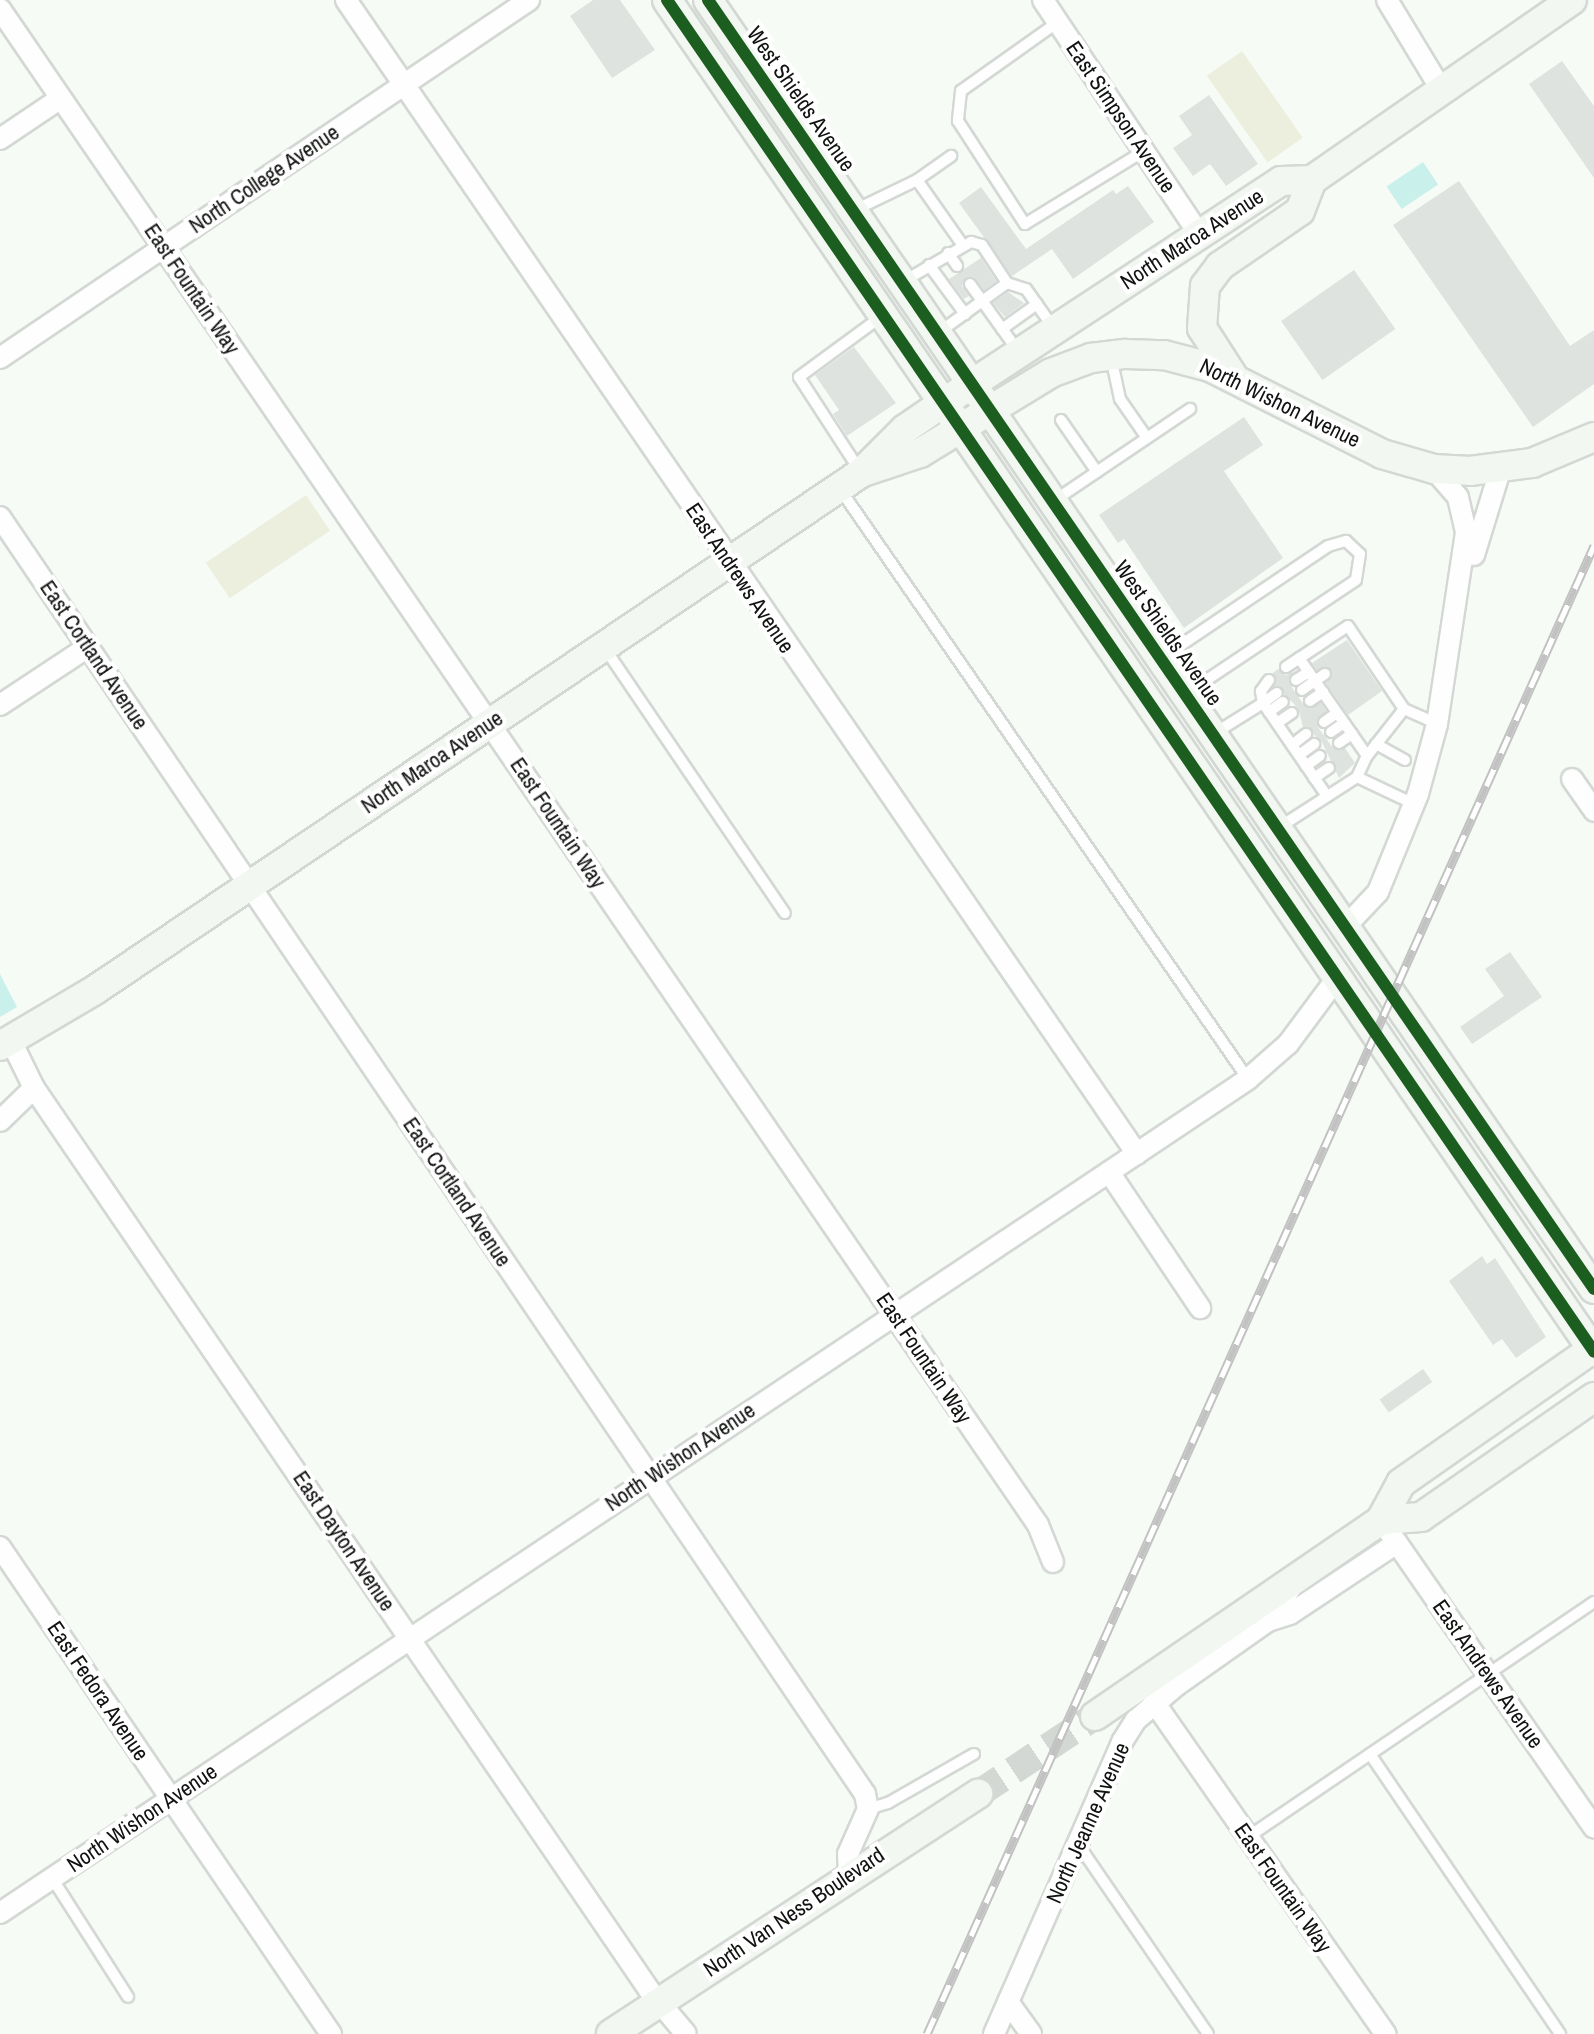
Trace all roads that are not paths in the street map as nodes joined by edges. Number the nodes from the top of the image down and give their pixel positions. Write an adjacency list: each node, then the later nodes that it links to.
1 (346, 0): 10 (street, East Andrews Avenue)
2 (529, 0): 10 (street, North College Avenue)
3 (667, 0): 31 (main road)
4 (708, 0): 18 (main road, West Shields Avenue)
5 (1043, 0): 9 (street, East Simpson Avenue)
6 (1387, 0): 11 (street)
7 (1572, 0): 11 (main road, North Maroa Avenue)
8 (0, 9): 12 (street, East Fountain Way)
9 (1058, 22): 14 (street, East Simpson Avenue); 14 (lane)
10 (404, 84): 21 (street, North College Avenue); 53 (street, East Andrews Avenue)
11 (1441, 89): 17 (main road, North Maroa Avenue)
12 (61, 98): 13 (street); 21 (street, East Fountain Way)
13 (0, 139)
14 (1144, 151): 19 (street, East Simpson Avenue)
15 (951, 156): 16 (lane)
16 (917, 180): 18 (lane); 20 (lane)
17 (1312, 180): 19 (main road, North Maroa Avenue); 38 (main road)
18 (854, 211): 25 (main road, West Shields Avenue)
19 (1199, 234): 33 (main road, North Maroa Avenue)
20 (962, 244): 22 (lane); 26 (lane)
21 (164, 247): 37 (street, North College Avenue); 73 (street, East Fountain Way)
22 (948, 253): 23 (lane); 24 (lane)
23 (929, 265): 25 (lane); 30 (lane)
24 (957, 266)
25 (903, 282): 34 (main road, West Shields Avenue)
26 (1007, 283): 28 (lane); 29 (lane)
27 (970, 284): 28 (lane)
28 (982, 301): 30 (lane); 32 (lane)
29 (1037, 304): 32 (lane); 33 (lane)
30 (965, 314): 34 (lane)
31 (883, 315): 40 (main road); 50 (lane)
32 (1002, 329): 35 (lane)
33 (1055, 329): 35 (main road, North Maroa Avenue)
34 (938, 333): 39 (main road, West Shields Avenue)
35 (1019, 352): 39 (main road, North Maroa Avenue)
36 (1110, 355): 38 (main road, North Wishon Avenue); 42 (main road, North Wishon Avenue); 46 (lane)
37 (0, 358)
38 (1233, 376): 48 (main road, North Wishon Avenue)
39 (972, 383): 40 (main road, North Maroa Avenue); 42 (main road, West Shields Avenue)
40 (943, 403): 44 (main road); 50 (main road, North Maroa Avenue)
41 (1190, 409): 46 (lane)
42 (991, 410): 44 (main road, North Maroa Avenue); 51 (main road, West Shields Avenue)
43 (1061, 420): 49 (lane)
44 (960, 429): 50 (main road, North Maroa Avenue); 102 (main road)
45 (1594, 437): 47 (main road, North Wishon Avenue)
46 (1147, 438): 49 (lane)
47 (1501, 467): 48 (main road, North Wishon Avenue); 54 (street)
48 (1434, 469): 54 (street)
49 (1097, 472): 51 (lane)
50 (850, 480): 53 (main road, North Maroa Avenue); 104 (lane)
51 (1054, 501): 57 (main road, West Shields Avenue)
52 (0, 517): 56 (street, East Cortland Avenue)
53 (729, 561): 55 (main road, North Maroa Avenue); 107 (street, East Andrews Avenue)
54 (1463, 580): 76 (street)
55 (603, 646): 73 (main road, North Maroa Avenue); 100 (lane)
56 (88, 647): 68 (street); 99 (street, East Cortland Avenue)
57 (1162, 658): 64 (main road, West Shields Avenue); 64 (lane)
58 (1299, 658): 59 (lane); 60 (lane); 70 (lane)
59 (1286, 667)
60 (1316, 676): 62 (lane); 63 (lane)
61 (1269, 680): 69 (lane)
62 (1299, 685)
63 (1323, 692): 66 (lane); 67 (lane)
64 (1186, 694): 78 (main road, West Shields Avenue)
65 (1280, 698): 69 (lane)
66 (1310, 701)
67 (1336, 704): 72 (lane); 75 (lane)
68 (0, 705)
69 (1266, 707): 74 (lane); 78 (lane)
70 (1404, 709): 76 (lane); 83 (lane)
71 (1292, 713): 74 (lane)
72 (1324, 722)
73 (489, 723): 99 (main road, North Maroa Avenue); 111 (street, East Fountain Way)
74 (1277, 723): 85 (lane)
75 (1344, 723): 77 (lane); 80 (lane)
76 (1437, 724): 96 (street)
77 (1331, 732)
78 (1213, 734): 98 (main road, West Shields Avenue)
79 (1306, 734): 85 (lane)
80 (1352, 734): 81 (lane); 84 (lane)
81 (1339, 743)
82 (1314, 744): 85 (lane)
83 (1376, 744): 88 (lane); 89 (lane)
84 (1360, 746): 86 (lane); 88 (lane)
85 (1295, 750): 90 (lane)
86 (1348, 754)
87 (1320, 756): 90 (lane)
88 (1367, 756): 92 (lane)
89 (1405, 760)
90 (1306, 766): 93 (lane)
91 (1329, 768): 93 (lane)
92 (1357, 777): 95 (lane); 96 (lane)
93 (1314, 778): 95 (lane)
94 (1572, 779): 97 (street)
95 (1327, 796): 98 (lane)
96 (1414, 804): 101 (street)
97 (1594, 811)
98 (1278, 828): 101 (main road, West Shields Avenue)
99 (250, 885): 103 (main road, North Maroa Avenue); 114 (street, East Cortland Avenue)
100 (785, 913)
101 (1346, 926): 109 (main road, West Shields Avenue)
102 (1337, 978): 104 (street, North Wishon Avenue); 112 (main road)
103 (5, 1043): 105 (street, East Dayton Avenue)
104 (1248, 1079): 107 (street, North Wishon Avenue)
105 (34, 1088): 106 (street); 121 (street, East Dayton Avenue)
106 (0, 1121)
107 (1137, 1154): 108 (street, North Wishon Avenue)
108 (1109, 1172): 110 (street); 111 (street, North Wishon Avenue)
109 (1594, 1289)
110 (1200, 1308)
111 (894, 1314): 114 (street, North Wishon Avenue); 117 (street, East Fountain Way)
112 (1593, 1350): 115 (main road)
113 (1594, 1397): 115 (main road)
114 (651, 1477): 121 (street, North Wishon Avenue); 129 (street, East Cortland Avenue)
115 (1389, 1532): 118 (main road); 120 (street, North Jeanne Avenue); 122 (street, East Andrews Avenue)
116 (0, 1547): 128 (street, East Fedora Avenue)
117 (1053, 1562)
118 (1300, 1576): 120 (street, North Jeanne Avenue); 124 (main road)
119 (1594, 1602): 122 (lane)
120 (1268, 1621): 123 (street, North Jeanne Avenue)
121 (411, 1639): 128 (street, North Wishon Avenue); 137 (street, East Dayton Avenue)
122 (1488, 1675): 126 (lane); 130 (street, East Andrews Avenue)
123 (1154, 1702): 131 (street, East Fountain Way); 132 (street, North Jeanne Avenue)
124 (1095, 1716)
125 (974, 1754): 129 (lane)
126 (1370, 1754): 131 (lane); 146 (lane)
127 (978, 1794): 133 (main road, North Van Ness Boulevard)
128 (171, 1798): 134 (street, North Wishon Avenue); 139 (street, East Fedora Avenue)
129 (868, 1809): 133 (street)
130 (1594, 1828)
131 (1248, 1837): 145 (street, East Fountain Way)
132 (1078, 1844): 138 (street, North Jeanne Avenue); 144 (lane)
133 (849, 1875): 137 (main road, North Van Ness Boulevard)
134 (52, 1878): 135 (street, North Wishon Avenue); 136 (lane)
135 (0, 1913)
136 (128, 1997)
137 (661, 2001): 140 (main road, North Van Ness Boulevard); 141 (street, East Dayton Avenue)
138 (1008, 2002): 142 (street, North Jeanne Avenue); 143 (street)
139 (331, 2034)
140 (611, 2034)
141 (686, 2034)
142 (994, 2034)
143 (1031, 2034)
144 (1208, 2034)
145 (1386, 2034)
146 (1560, 2034)

